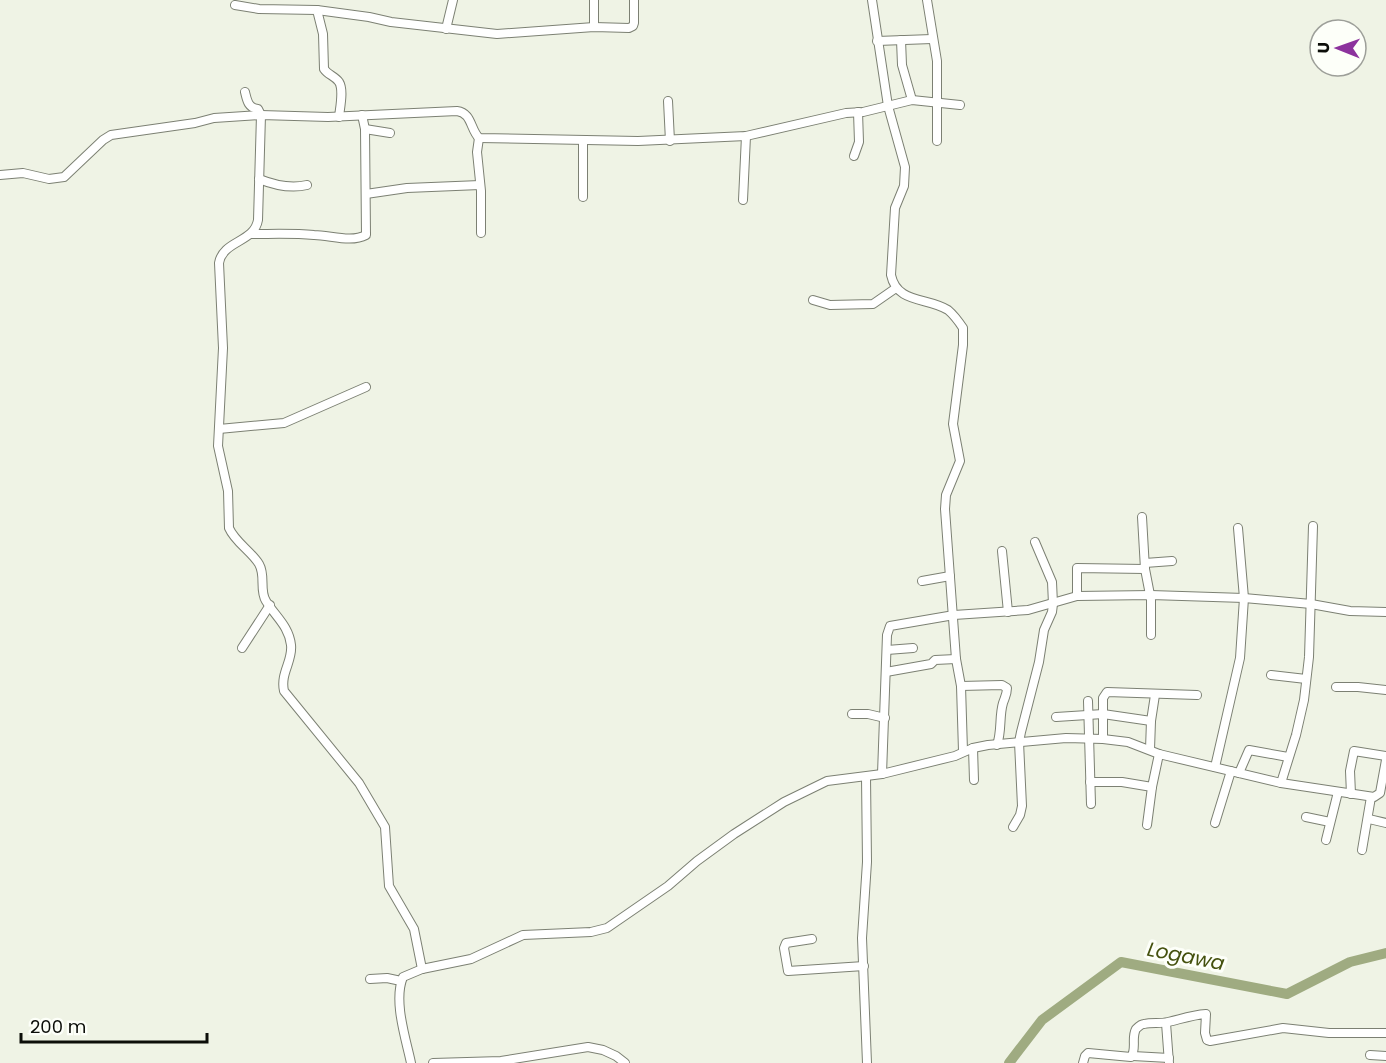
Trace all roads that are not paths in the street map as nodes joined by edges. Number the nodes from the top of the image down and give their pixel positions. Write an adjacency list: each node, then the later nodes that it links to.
1 (453, 0): 9 (street)
2 (594, 0): 8 (street)
3 (634, 0): 8 (street)
4 (872, 0): 12 (street)
5 (927, 0): 10 (street)
6 (235, 5): 7 (street)
7 (317, 10): 9 (street); 22 (street)
8 (594, 27): 9 (street)
9 (446, 29)
10 (932, 39): 11 (street); 16 (street)
11 (901, 40): 12 (street); 14 (street)
12 (877, 41): 17 (street)
13 (245, 92): 20 (street)
14 (912, 100): 16 (street); 17 (street)
15 (668, 101): 27 (street)
16 (937, 103): 18 (street); 28 (street)
17 (888, 105): 19 (street); 40 (street)
18 (960, 105)
19 (858, 112): 25 (street); 30 (street)
20 (261, 115): 22 (street); 31 (street); 32 (street)
21 (362, 115): 22 (street); 23 (street); 26 (street)
22 (339, 117)
23 (364, 129): 24 (street); 35 (street)
24 (390, 133)
25 (746, 136): 27 (street); 37 (street)
26 (479, 138): 29 (street); 33 (street)
27 (670, 141): 29 (street)
28 (937, 141)
29 (583, 142): 36 (street)
30 (854, 156)
31 (0, 175)
32 (259, 178): 34 (street); 39 (street)
33 (480, 184): 35 (street); 38 (street)
34 (307, 185)
35 (366, 194): 39 (street)
36 (583, 197)
37 (742, 200)
38 (481, 232)
39 (252, 234): 43 (street)
40 (896, 288): 41 (street); 51 (street)
41 (813, 300)
42 (366, 387): 43 (street)
43 (219, 429): 58 (street)
44 (1142, 517): 50 (street)
45 (1313, 526): 57 (street)
46 (1238, 528): 55 (street)
47 (1035, 542): 56 (street)
48 (1002, 551): 59 (street)
49 (1172, 561): 50 (street)
50 (1145, 566): 53 (street); 54 (street)
51 (950, 576): 52 (street); 61 (street)
52 (922, 581)
53 (1151, 595): 54 (street); 55 (street); 62 (street)
54 (1077, 596): 56 (street)
55 (1244, 598): 57 (street); 92 (street)
56 (1053, 604): 59 (street); 84 (street)
57 (1311, 604): 60 (street); 69 (street)
58 (270, 605): 63 (street); 115 (street)
59 (1008, 612): 61 (street)
60 (1386, 612)
61 (954, 615): 65 (street); 66 (street)
62 (1151, 635)
63 (242, 648)
64 (913, 648): 65 (street)
65 (887, 650): 67 (street)
66 (956, 659): 67 (street); 70 (street)
67 (886, 672): 80 (street)
68 (1271, 675): 69 (street)
69 (1306, 679): 90 (street)
70 (961, 686): 85 (street); 88 (street)
71 (1335, 687): 72 (street)
72 (1386, 690)
73 (1155, 695): 74 (street); 77 (street); 81 (street)
74 (1197, 695)
75 (1088, 701): 78 (street)
76 (852, 714): 80 (street)
77 (1103, 714): 78 (street); 81 (street); 83 (street)
78 (1089, 716): 79 (street); 82 (street)
79 (1056, 717)
80 (885, 718): 94 (street)
81 (1151, 721): 87 (street)
82 (1089, 738): 83 (street); 84 (street); 97 (street)
83 (1103, 739): 87 (street)
84 (1019, 742): 85 (street); 110 (street)
85 (997, 744): 86 (street)
86 (973, 748): 88 (street); 96 (street)
87 (1150, 749): 89 (street)
88 (963, 751): 94 (street)
89 (1159, 754): 92 (street); 99 (street)
90 (1288, 757): 93 (street); 98 (street)
91 (1386, 763): 101 (street); 102 (street)
92 (1215, 767): 93 (street)
93 (1235, 772): 98 (street); 107 (street)
94 (882, 774): 95 (street)
95 (866, 777): 114 (street); 115 (street)
96 (974, 780)
97 (1090, 782): 99 (street); 103 (street)
98 (1281, 783): 100 (street)
99 (1152, 787): 109 (street)
100 (1338, 792): 101 (street); 106 (street)
101 (1352, 794): 102 (street)
102 (1371, 797): 105 (street)
103 (1091, 804)
104 (1306, 817): 106 (street)
105 (1368, 819): 108 (street); 112 (street)
106 (1330, 822): 111 (street)
107 (1215, 823)
108 (1386, 823)
109 (1147, 825)
110 (1013, 827)
111 (1326, 840)
112 (1362, 850)
113 (812, 939): 114 (street)
114 (864, 966): 127 (street)
115 (422, 969): 117 (street)
116 (370, 979): 117 (street)
117 (402, 981): 124 (street)
118 (1166, 1023): 119 (street); 121 (street); 123 (street)
119 (1386, 1033)
120 (1370, 1055): 122 (street)
121 (1133, 1056): 123 (street); 128 (street)
122 (1386, 1056)
123 (1169, 1061)
124 (411, 1063)
125 (433, 1063): 126 (street)
126 (625, 1063)
127 (867, 1063)
128 (1083, 1063)

